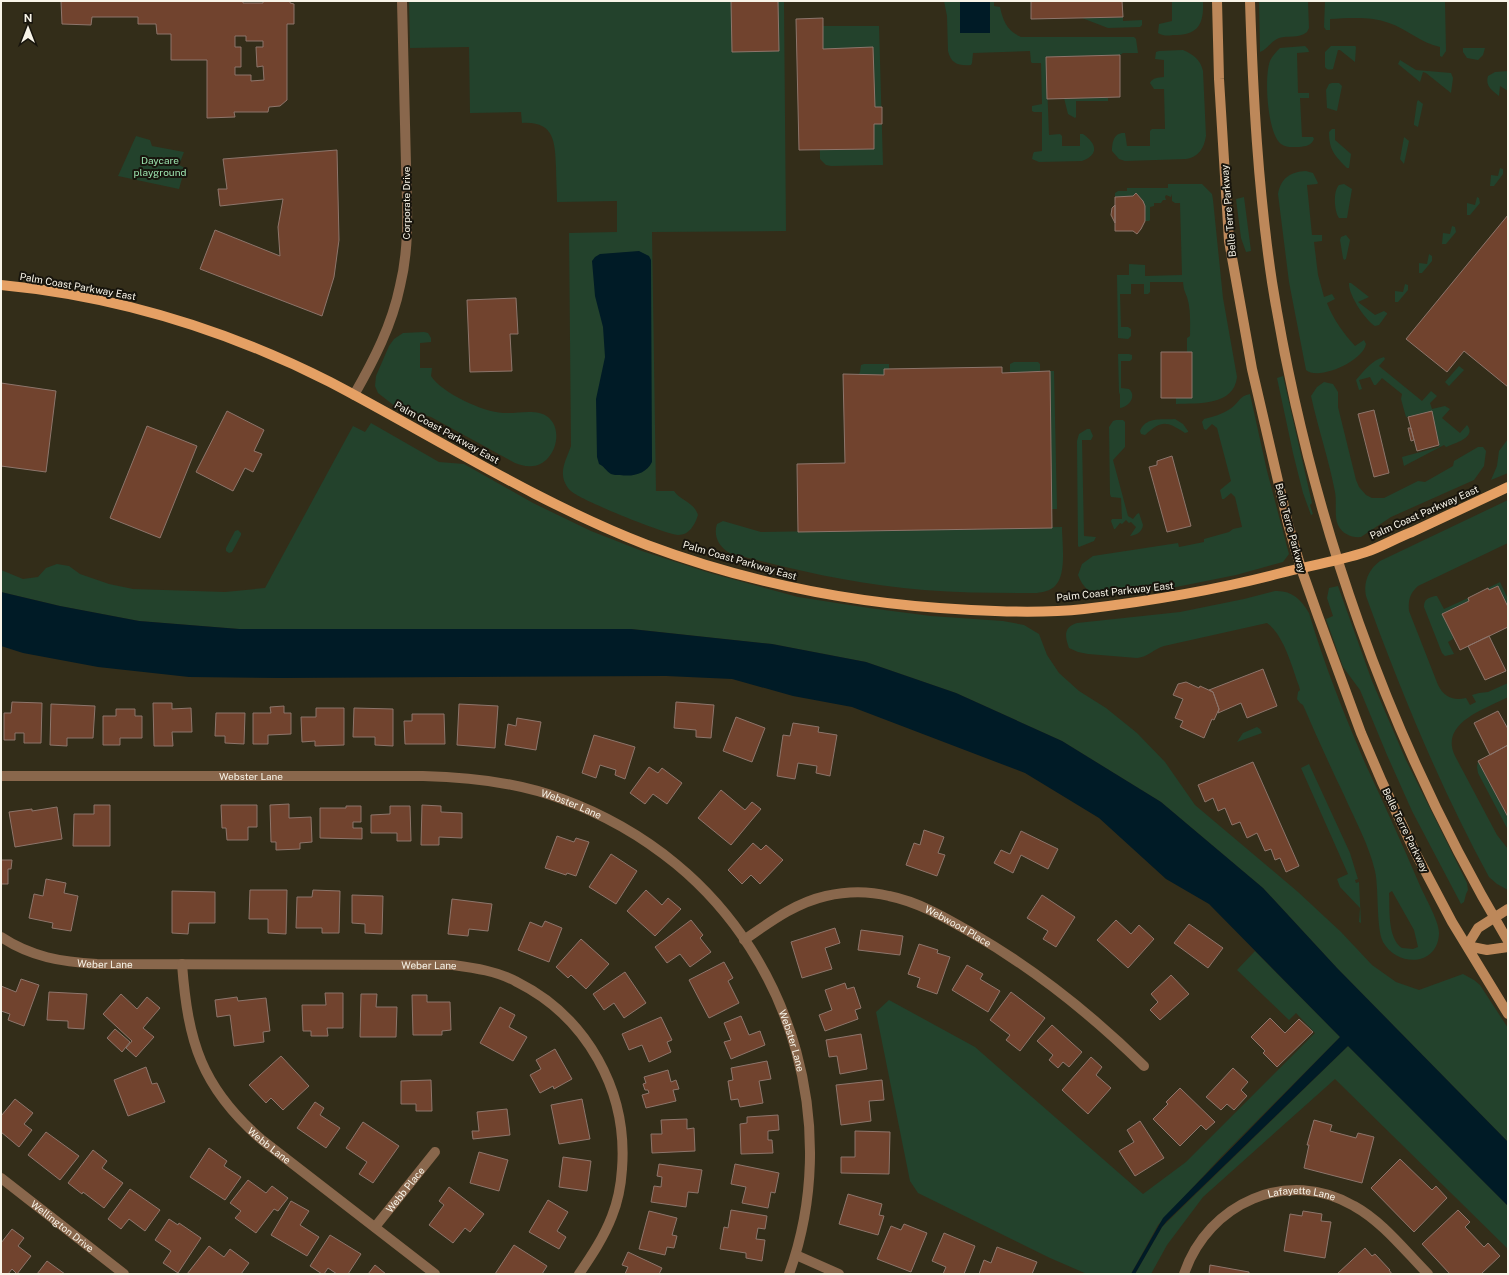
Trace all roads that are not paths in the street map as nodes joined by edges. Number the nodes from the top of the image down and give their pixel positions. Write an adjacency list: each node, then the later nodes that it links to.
1 (402, 1): 5 (street, Corporate Drive)
2 (1217, 1): 8 (main road, Belle Terre Parkway)
3 (1250, 1): 7 (main road)
4 (1, 286): 5 (main road, Palm Coast Parkway East)
5 (354, 395): 8 (main road, Palm Coast Parkway East)
6 (1508, 487): 7 (main road, Palm Coast Parkway East)
7 (1337, 559): 8 (main road, Palm Coast Parkway East); 11 (main road)
8 (1301, 568): 15 (main road, Belle Terre Parkway)
9 (1, 776): 13 (street, Webster Lane)
10 (1508, 909): 11 (main road)
11 (1494, 917): 14 (main road); 15 (main road)
12 (1, 937): 17 (street, Weber Lane)
13 (744, 940): 19 (street, Webwood Place); 23 (street, Webster Lane)
14 (1508, 941)
15 (1467, 946): 16 (main road); 18 (main road, Belle Terre Parkway)
16 (1508, 947)
17 (182, 964): 22 (street, Webb Lane); 26 (street, Weber Lane)
18 (1508, 1014)
19 (1144, 1066)
20 (435, 1152): 22 (street, Webb Place)
21 (1, 1178): 24 (street, Wellington Drive)
22 (375, 1228): 25 (street, Webb Lane)
23 (796, 1254): 27 (street, Webster Lane); 28 (street)
24 (124, 1274)
25 (435, 1274)
26 (579, 1274)
27 (789, 1274)
28 (839, 1274)
29 (1184, 1274): 30 (street, Lafayette Lane)
30 (1428, 1274)

